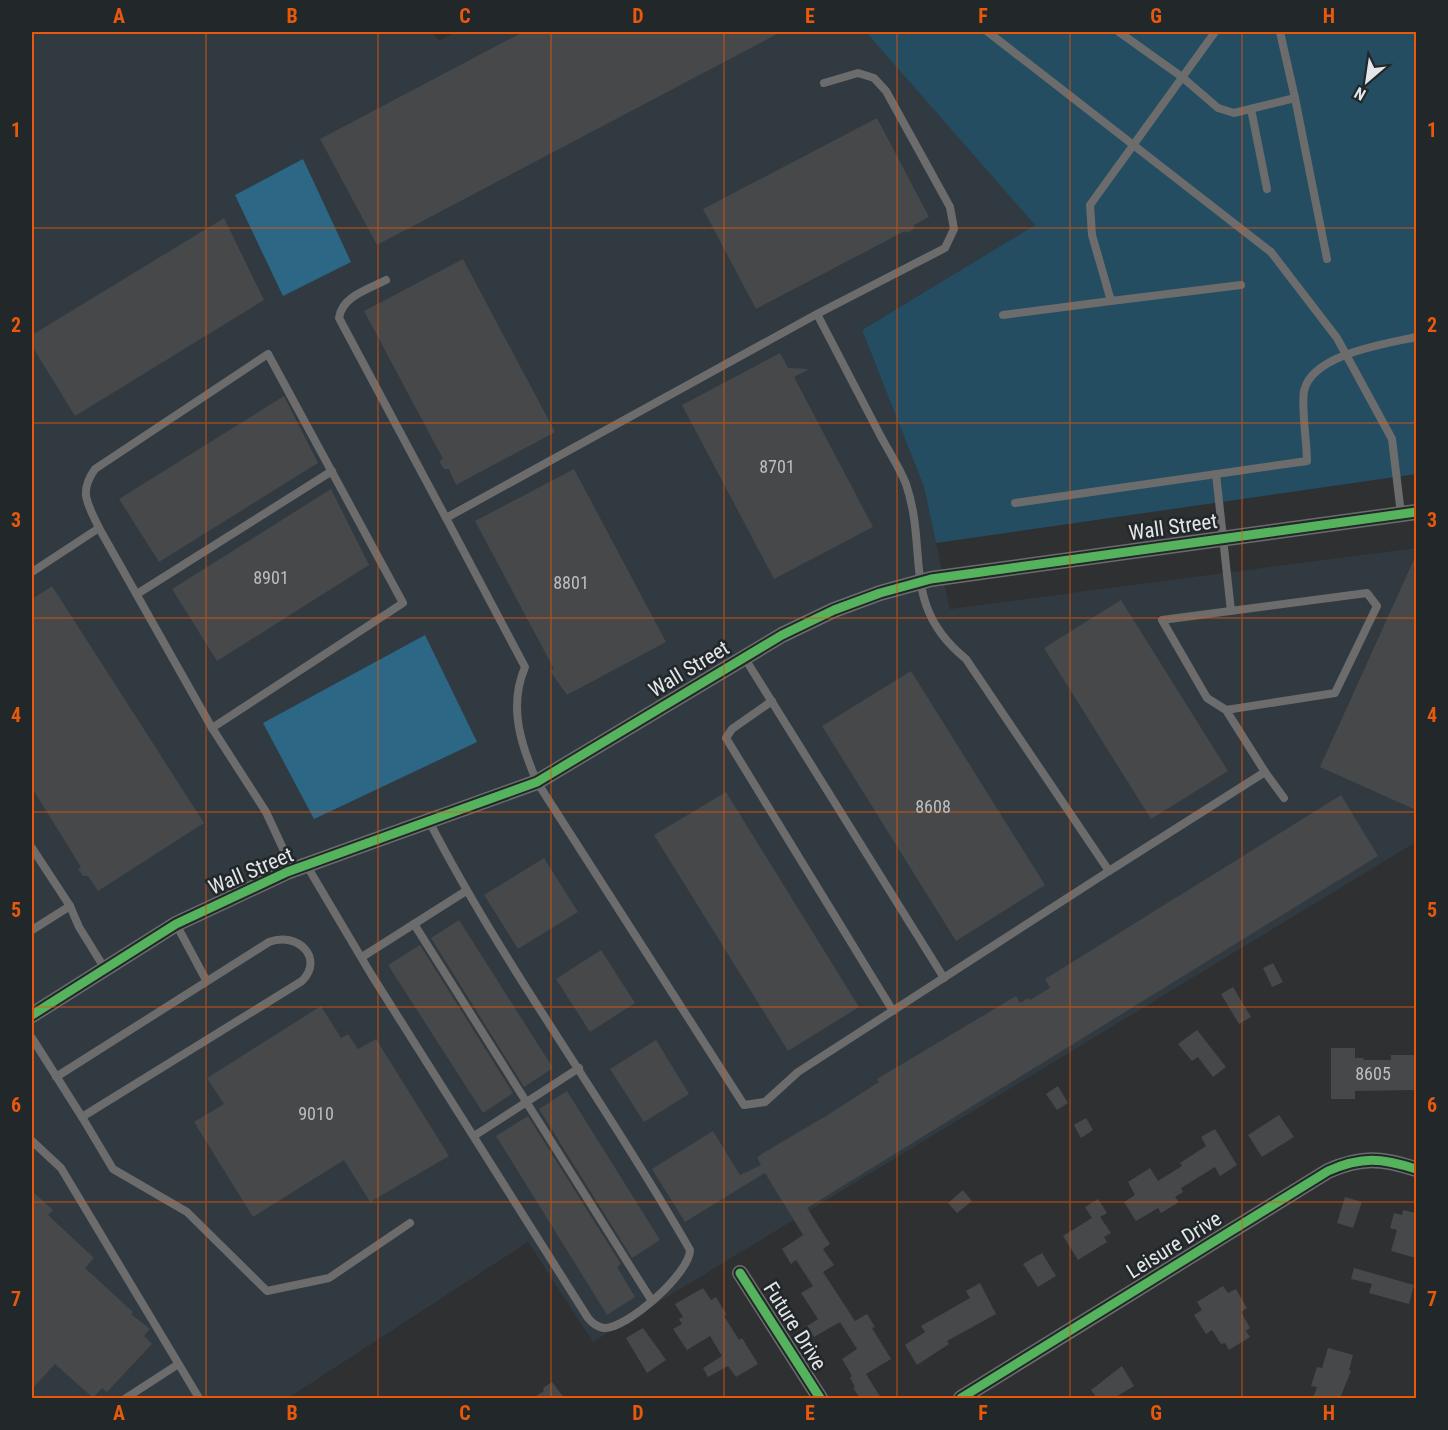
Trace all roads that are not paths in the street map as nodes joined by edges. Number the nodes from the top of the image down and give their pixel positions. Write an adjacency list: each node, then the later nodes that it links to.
1 (988, 32): 9 (lane)
2 (1119, 32): 5 (lane)
3 (1215, 32): 5 (lane)
4 (1280, 32): 7 (lane)
5 (1182, 77): 8 (lane); 9 (lane)
6 (824, 83): 15 (lane)
7 (1295, 98): 8 (lane); 11 (lane)
8 (1251, 109): 10 (lane)
9 (1133, 143): 14 (lane); 18 (lane)
10 (1267, 189)
11 (1327, 258)
12 (386, 280): 23 (lane)
13 (1241, 285): 14 (lane)
14 (1111, 301): 16 (lane)
15 (817, 314): 23 (lane); 27 (lane)
16 (1003, 315)
17 (1416, 338): 18 (lane)
18 (1345, 353): 20 (lane); 22 (lane)
19 (332, 471): 24 (lane); 28 (lane); 33 (lane)
20 (1216, 474): 21 (lane); 25 (lane)
21 (1015, 503)
22 (1409, 513): 25 (street, Wall Street)
23 (446, 518): 35 (lane)
24 (99, 528): 26 (lane); 28 (lane)
25 (1224, 538): 27 (street, Wall Street); 29 (lane)
26 (32, 572)
27 (919, 582): 30 (street, Wall Street); 40 (lane)
28 (136, 594): 33 (lane)
29 (1231, 611): 32 (lane); 32 (lane)
30 (744, 657): 31 (lane); 35 (street, Wall Street)
31 (772, 701): 48 (lane); 50 (lane)
32 (1226, 710): 34 (lane)
33 (212, 728): 39 (lane)
34 (1265, 772): 36 (lane); 40 (lane)
35 (537, 782): 37 (street, Wall Street); 50 (lane)
36 (1284, 798)
37 (429, 821): 39 (street, Wall Street); 41 (lane)
38 (32, 848): 42 (lane)
39 (300, 868): 43 (street, Wall Street); 46 (lane)
40 (1109, 871): 48 (lane)
41 (466, 891): 44 (lane); 53 (lane)
42 (70, 906): 45 (lane); 47 (lane)
43 (176, 924): 47 (street, Wall Street); 49 (lane)
44 (414, 924): 46 (lane); 55 (lane)
45 (32, 930)
46 (362, 957): 57 (lane)
47 (105, 969): 51 (street, Wall Street)
48 (944, 978): 50 (lane)
49 (206, 980): 54 (lane); 56 (lane)
50 (893, 1011)
51 (32, 1015)
52 (32, 1038): 54 (lane)
53 (579, 1068): 55 (lane); 62 (lane)
54 (56, 1077): 56 (lane)
55 (526, 1102): 57 (lane); 62 (lane)
56 (82, 1117): 60 (lane)
57 (474, 1136): 62 (lane)
58 (32, 1141): 63 (lane)
59 (1416, 1169): 67 (street, Leisure Drive)
60 (410, 1223)
61 (740, 1273): 66 (street, Future Drive)
62 (651, 1301)
63 (177, 1365): 64 (lane); 65 (lane)
64 (126, 1398)
65 (199, 1398)
66 (819, 1398)
67 (961, 1398)

